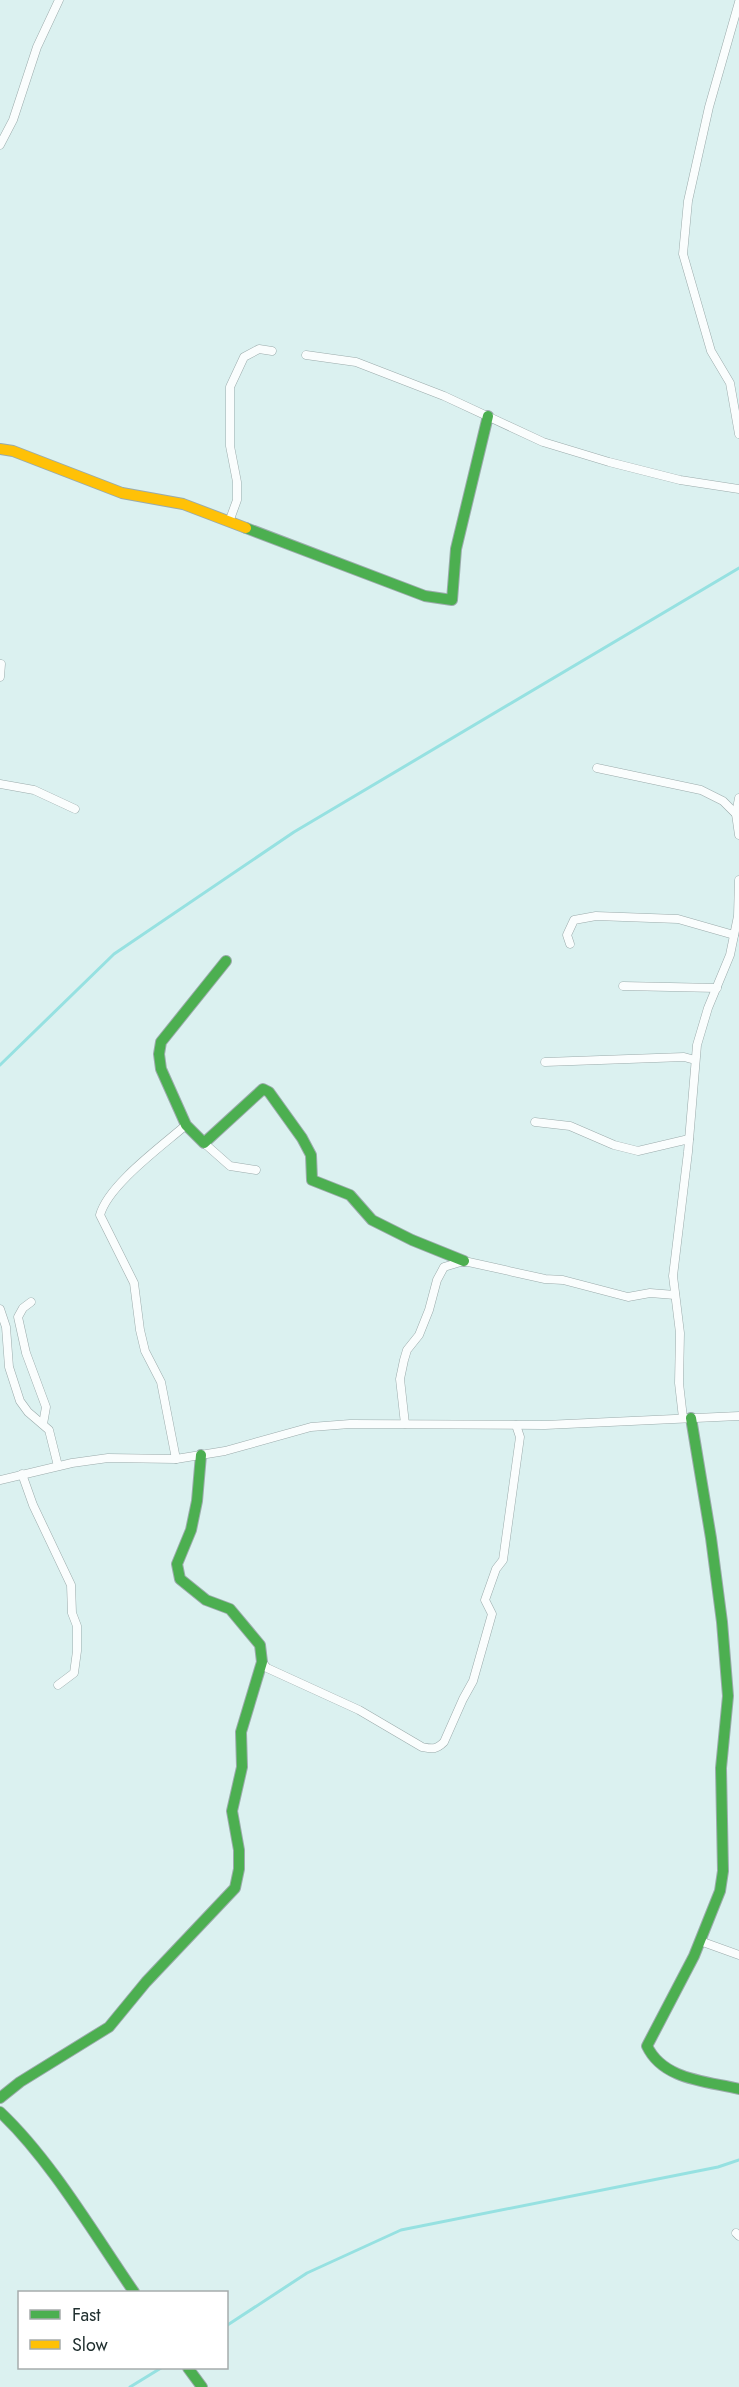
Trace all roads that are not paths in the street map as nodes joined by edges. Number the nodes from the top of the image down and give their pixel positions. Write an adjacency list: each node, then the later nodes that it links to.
1 (59, 0): 3 (street)
2 (738, 8): 7 (street)
3 (0, 145)
4 (272, 351): 10 (street)
5 (306, 356): 6 (street)
6 (488, 416): 9 (street); 10 (street)
7 (739, 434)
8 (0, 448): 10 (street)
9 (739, 489)
10 (229, 522)
11 (1, 664): 12 (street)
12 (0, 677)
13 (597, 768): 17 (street)
14 (0, 784): 16 (street)
15 (739, 798): 17 (street)
16 (75, 809)
17 (736, 814): 18 (street)
18 (739, 835)
19 (739, 880): 20 (street)
20 (738, 895): 21 (street)
21 (734, 935): 22 (street); 25 (street)
22 (570, 944)
23 (226, 961): 29 (street)
24 (623, 986): 25 (street)
25 (717, 988): 26 (street)
26 (695, 1060): 27 (street); 30 (street)
27 (545, 1062)
28 (535, 1122): 30 (street)
29 (186, 1125): 31 (street); 43 (street)
30 (689, 1139): 34 (street)
31 (204, 1143): 32 (street); 33 (street)
32 (256, 1170)
33 (464, 1261): 34 (street); 40 (street)
34 (675, 1295): 38 (street)
35 (31, 1302): 39 (street)
36 (0, 1309): 39 (street)
37 (739, 1416): 38 (street)
38 (687, 1418): 41 (street); 49 (street)
39 (43, 1424): 44 (street)
40 (405, 1424): 41 (street); 42 (street)
41 (516, 1425): 47 (street)
42 (201, 1455): 43 (street); 47 (street)
43 (176, 1459): 44 (street)
44 (58, 1466): 45 (street)
45 (22, 1474): 46 (street); 48 (street)
46 (0, 1480)
47 (262, 1662): 52 (street)
48 (58, 1686)
49 (700, 1941): 50 (street); 51 (street)
50 (739, 1954)
51 (739, 2089)
52 (0, 2098)
53 (0, 2112): 54 (street)
54 (133, 2291)
55 (189, 2369): 56 (street)
56 (202, 2387)

